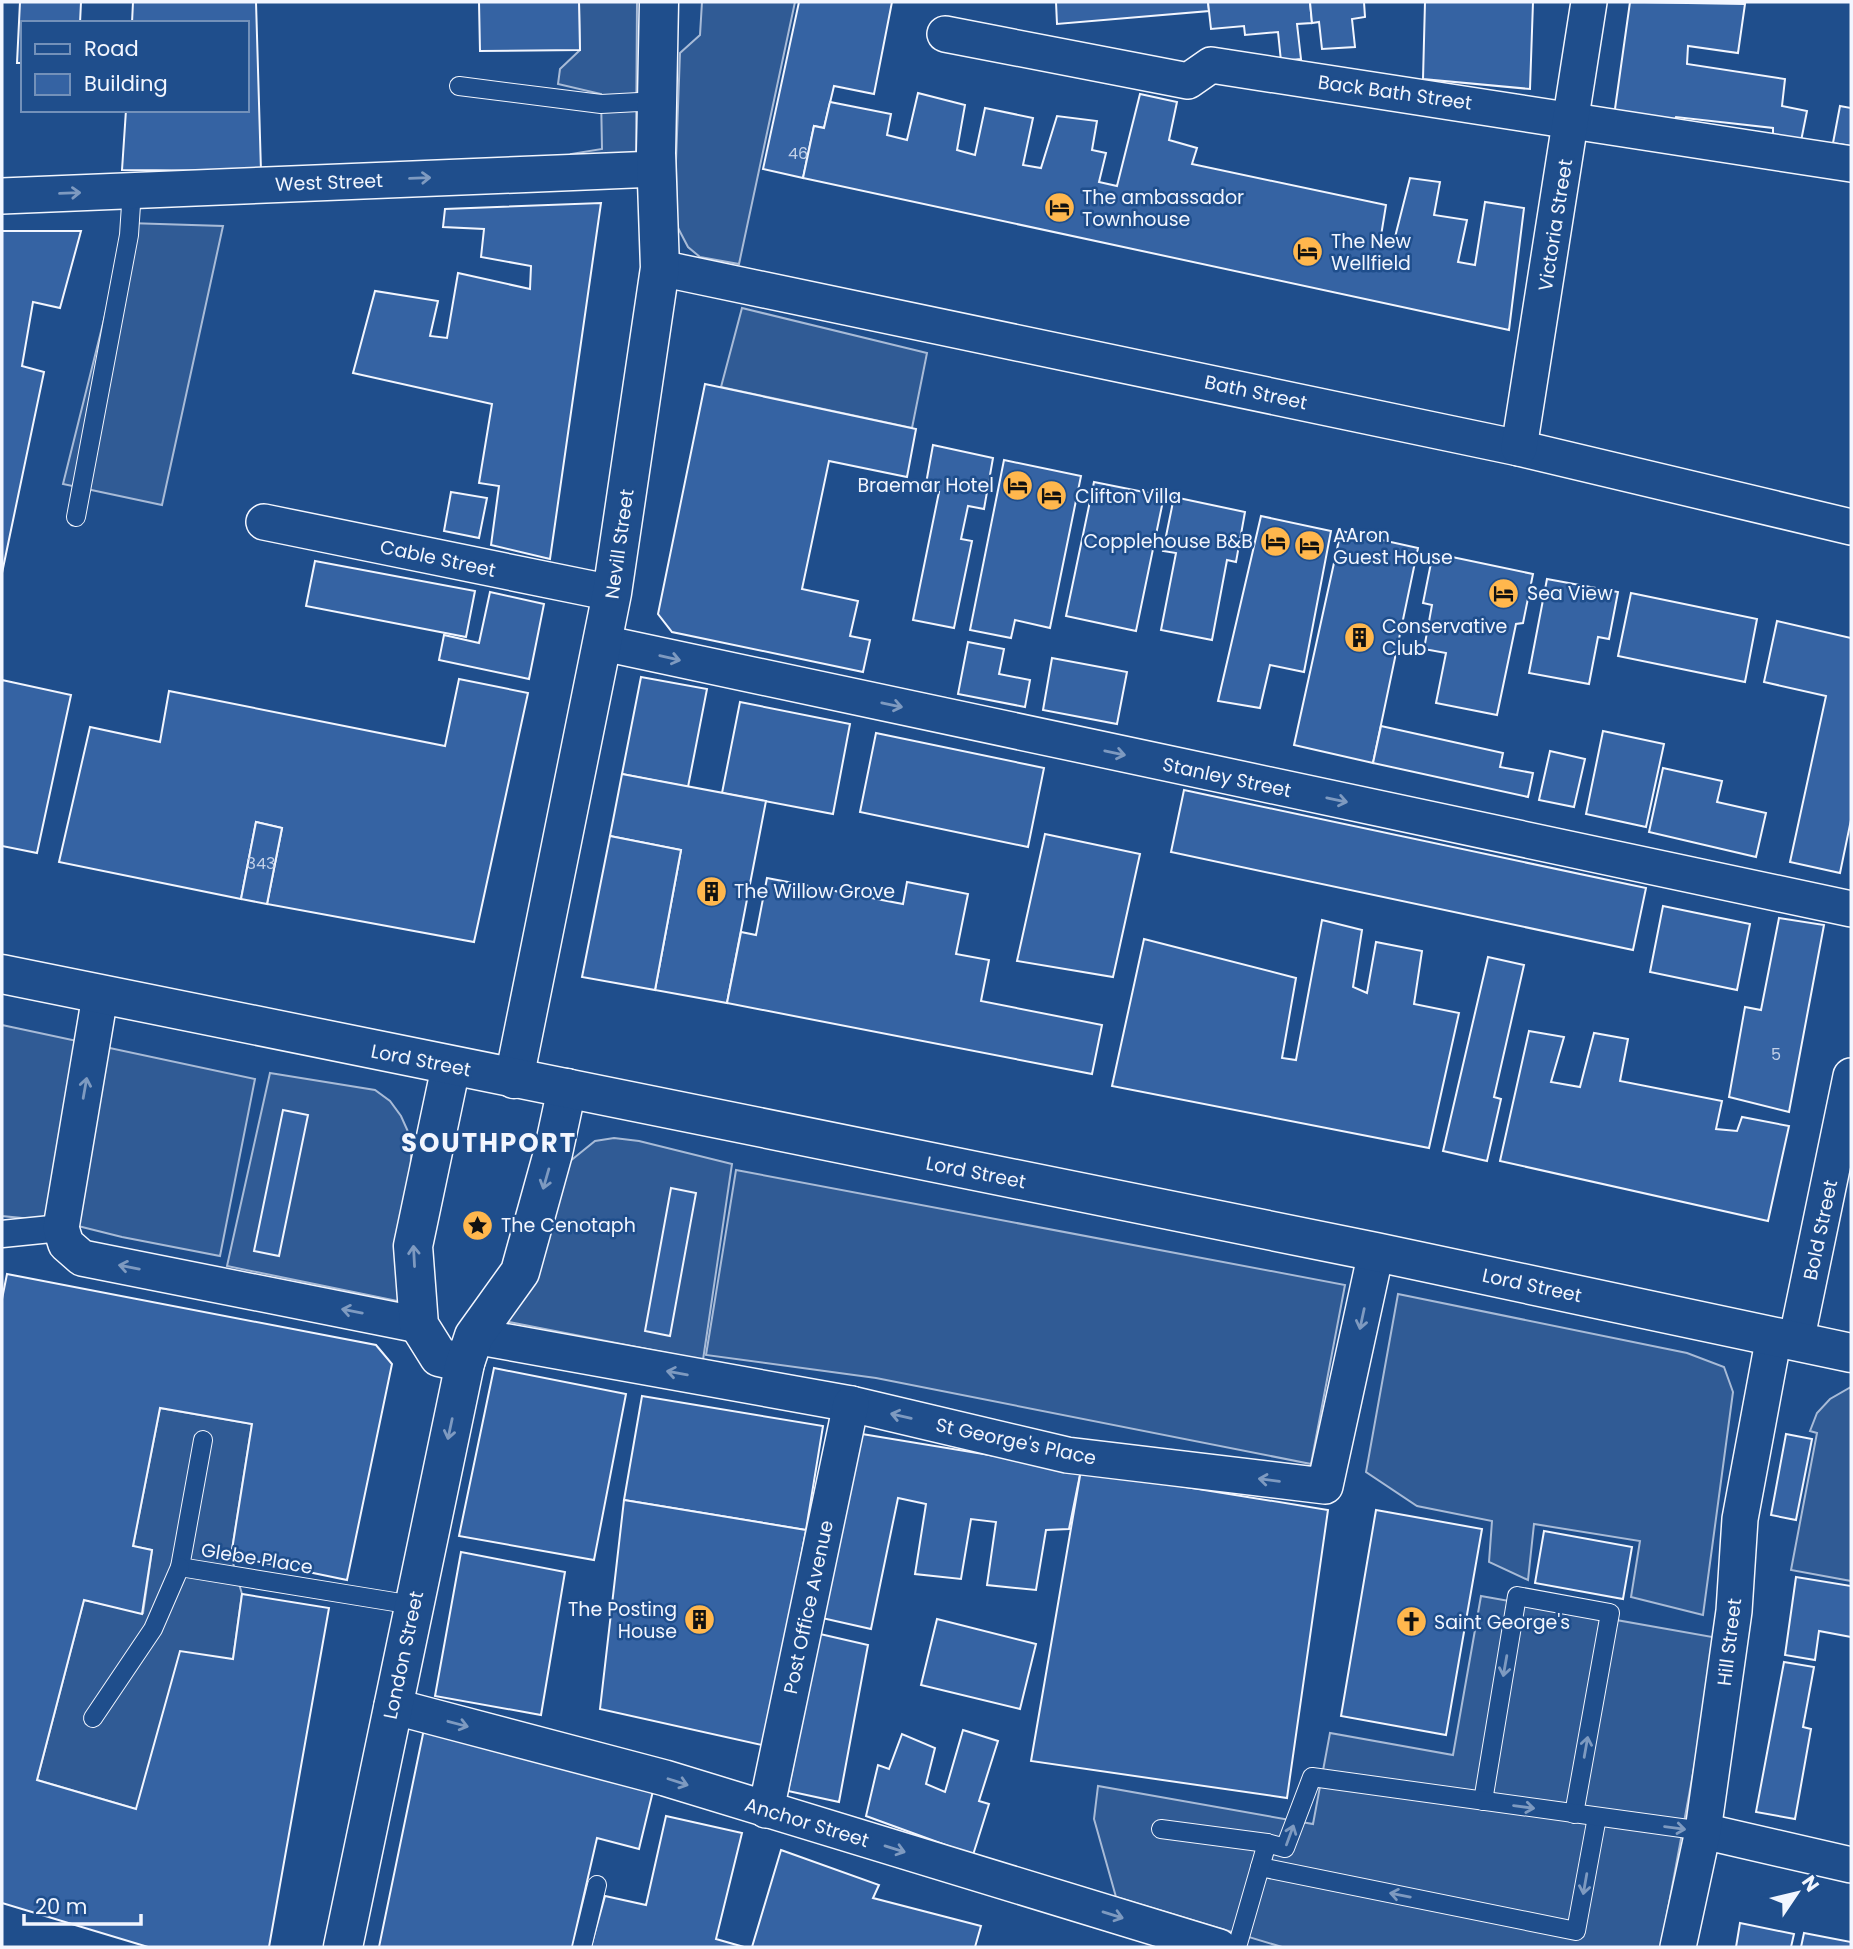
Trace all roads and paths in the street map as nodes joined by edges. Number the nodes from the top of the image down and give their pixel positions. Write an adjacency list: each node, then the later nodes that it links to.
1 (659, 2): 5 (main road, Nevill Street)
2 (1589, 2): 6 (street, Victoria Street)
3 (945, 34): 6 (street, Back Bath Street)
4 (460, 86): 5 (lane)
5 (658, 101): 8 (main road, Nevill Street)
6 (1573, 118): 7 (street, Back Bath Street); 12 (street, Victoria Street)
7 (1851, 163)
8 (656, 169): 9 (street, West Street, one-way to 8); 11 (main road, Nevill Street)
9 (132, 190): 10 (street, West Street, one-way to 9); 13 (lane)
10 (2, 196)
11 (660, 268): 12 (street, Bath Street); 16 (main road, Nevill Street)
12 (1518, 448): 15 (street, Bath Street)
13 (76, 517)
14 (264, 522): 16 (street, Cable Street)
15 (1851, 527)
16 (612, 593): 17 (main road, Nevill Street)
17 (603, 643): 18 (street, Stanley Street, one-way to 18); 23 (main road, Nevill Street)
18 (1851, 909)
19 (2, 974): 20 (main road, Lord Street)
20 (100, 996): 21 (main road, Lord Street); 25 (street, one-way to 20)
21 (451, 1066): 23 (main road, Lord Street); 28 (main road, one-way to 21)
22 (1851, 1076): 29 (street, Bold Street)
23 (514, 1079): 24 (main road, Lord Street)
24 (567, 1088): 27 (main road, Lord Street); 30 (main road, one-way to 30)
25 (61, 1228): 26 (street); 28 (street, one-way to 25)
26 (2, 1234)
27 (1376, 1252): 29 (main road, Lord Street); 32 (street, St George's Place, one-way to 32)
28 (419, 1325): 30 (main road)
29 (1785, 1339): 31 (main road, Lord Street); 43 (street, Hill Street)
30 (459, 1352): 32 (street, St George's Place, one-way to 30); 35 (main road, London Street)
31 (1851, 1353)
32 (851, 1404): 39 (street, Post Office Avenue)
33 (203, 1440): 34 (lane, Glebe Place)
34 (180, 1567): 35 (lane, Glebe Place); 37 (lane)
35 (400, 1603): 36 (main road, London Street); 48 (main road)
36 (392, 1706): 39 (street, Anchor Street, one-way to 39); 49 (main road, London Street)
37 (93, 1718)
38 (1483, 1801): 40 (lane, one-way to 40); 40 (lane, one-way to 38); 44 (lane, one-way to 38)
39 (766, 1810): 51 (street, Anchor Street, one-way to 51)
40 (1574, 1814): 41 (lane)
41 (1597, 1817): 43 (lane, one-way to 43); 46 (lane, one-way to 46)
42 (1161, 1829): 44 (lane)
43 (1703, 1831): 45 (street); 53 (street, Hill Street)
44 (1267, 1843): 46 (lane)
45 (1851, 1865)
46 (1260, 1867): 52 (lane)
47 (597, 1885): 50 (lane)
48 (322, 1947)
49 (343, 1947)
50 (582, 1947)
51 (1219, 1947)
52 (1237, 1947)
53 (1678, 1947)

